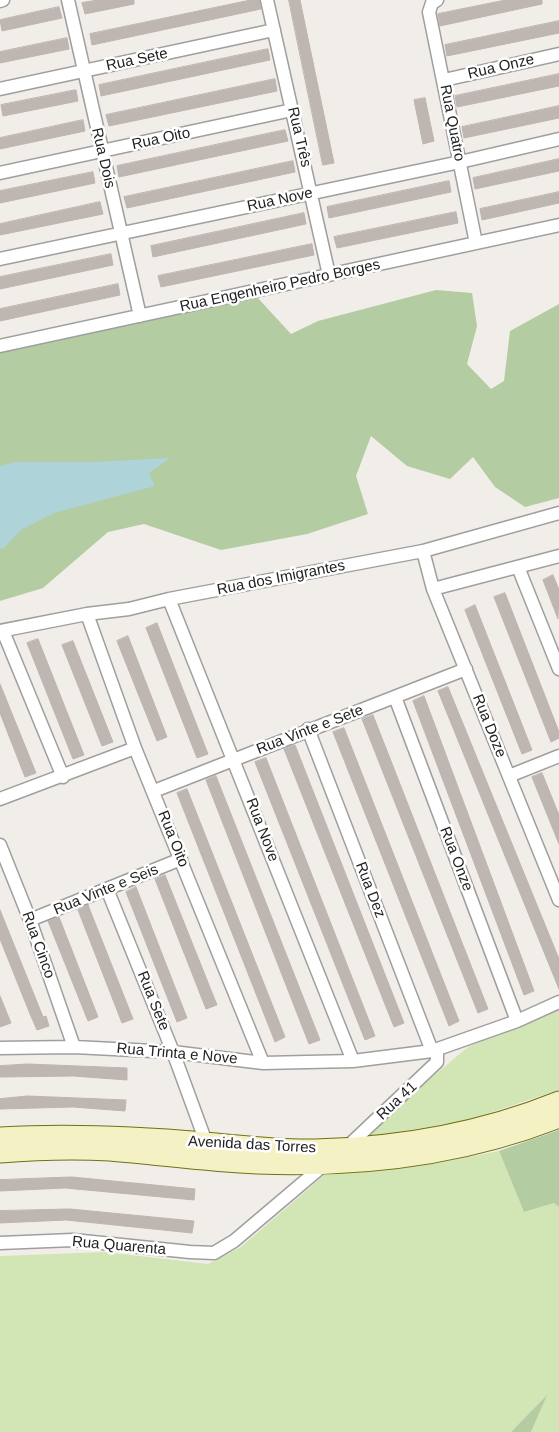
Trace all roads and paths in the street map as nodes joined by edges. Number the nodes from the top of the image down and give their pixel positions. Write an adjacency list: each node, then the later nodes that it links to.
1 (68, 0): 6 (street, Rua Dois)
2 (267, 0): 4 (street, Rua Três)
3 (435, 2): 7 (street, Rua Quatro)
4 (274, 30): 6 (street, Rua Sete); 9 (street, Rua Três)
5 (559, 54): 7 (street, Rua Onze)
6 (84, 71): 8 (street, Rua Sete); 11 (street, Rua Dois)
7 (444, 80): 12 (street, Rua Quatro)
8 (0, 89)
9 (292, 110): 11 (street, Rua Oito); 14 (street, Rua Três)
10 (559, 139): 12 (street, Rua Nove)
11 (101, 151): 13 (street, Rua Oito); 16 (street, Rua Dois)
12 (460, 162): 14 (street, Rua Nove); 17 (street, Rua Quatro)
13 (0, 173)
14 (312, 193): 16 (street, Rua Nove); 19 (street, Rua Três)
15 (559, 225): 17 (street, Rua Engenheiro Pedro Borges)
16 (120, 233): 18 (street, Rua Nove); 20 (street, Rua Dois)
17 (476, 243): 19 (street, Rua Engenheiro Pedro Borges)
18 (0, 259)
19 (329, 275): 20 (street, Rua Engenheiro Pedro Borges)
20 (140, 316): 21 (street, Rua Engenheiro Pedro Borges)
21 (0, 346)
22 (559, 513): 23 (street, Rua dos Imigrantes)
23 (423, 551): 26 (street, Rua Doze); 27 (street, Rua dos Imigrantes)
24 (559, 556): 25 (street)
25 (518, 567): 26 (street); 31 (street)
26 (433, 589): 30 (street, Rua Doze)
27 (169, 599): 28 (street, Rua dos Imigrantes); 36 (street, Rua Nove)
28 (87, 614): 29 (street, Rua dos Imigrantes); 34 (street, Rua Oito)
29 (1, 631): 38 (street)
30 (466, 669): 32 (street, Rua Vinte e Sete); 37 (street, Rua Doze)
31 (559, 669)
32 (395, 696): 33 (street, Rua Vinte e Sete); 48 (street, Rua Onze)
33 (308, 729): 36 (street, Rua Vinte e Sete); 51 (street, Rua Dez)
34 (135, 748): 38 (street); 39 (street, Rua Oito)
35 (559, 756): 37 (street)
36 (234, 760): 39 (street, Rua Vinte e Sete); 53 (street, Rua Nove)
37 (509, 776): 45 (street, Rua Doze)
38 (63, 777): 40 (street)
39 (154, 791): 42 (street, Rua Oito)
40 (0, 799)
41 (0, 845): 43 (street, Rua Cinco)
42 (181, 859): 44 (street, Rua Vinte e Seis); 54 (street, Rua Oito)
43 (4, 865): 46 (street, Rua Cinco)
44 (108, 889): 46 (street, Rua Vinte e Seis); 52 (street, Rua Sete)
45 (559, 900)
46 (30, 920): 49 (street, Rua Cinco)
47 (559, 1002): 48 (street)
48 (517, 1021): 51 (street, Rua Trinta e Nove)
49 (74, 1047): 50 (street, Rua Trinta e Nove); 52 (street, Rua Trinta e Nove)
50 (0, 1048)
51 (435, 1050): 53 (street, Rua Trinta e Nove); 59 (street, Rua 41)
52 (173, 1052): 54 (street, Rua Trinta e Nove); 58 (street, Rua Sete)
53 (353, 1061): 54 (street, Rua Trinta e Nove)
54 (263, 1063)
55 (559, 1100): 59 (main road, Avenida das Torres)
56 (559, 1118): 61 (main road, Avenida das Torres)
57 (0, 1137): 58 (main road, Avenida das Torres)
58 (206, 1142): 59 (main road, Avenida das Torres)
59 (347, 1147)
60 (0, 1153): 61 (main road, Avenida das Torres)
61 (325, 1164): 62 (street, Rua Quarenta)
62 (0, 1243)

